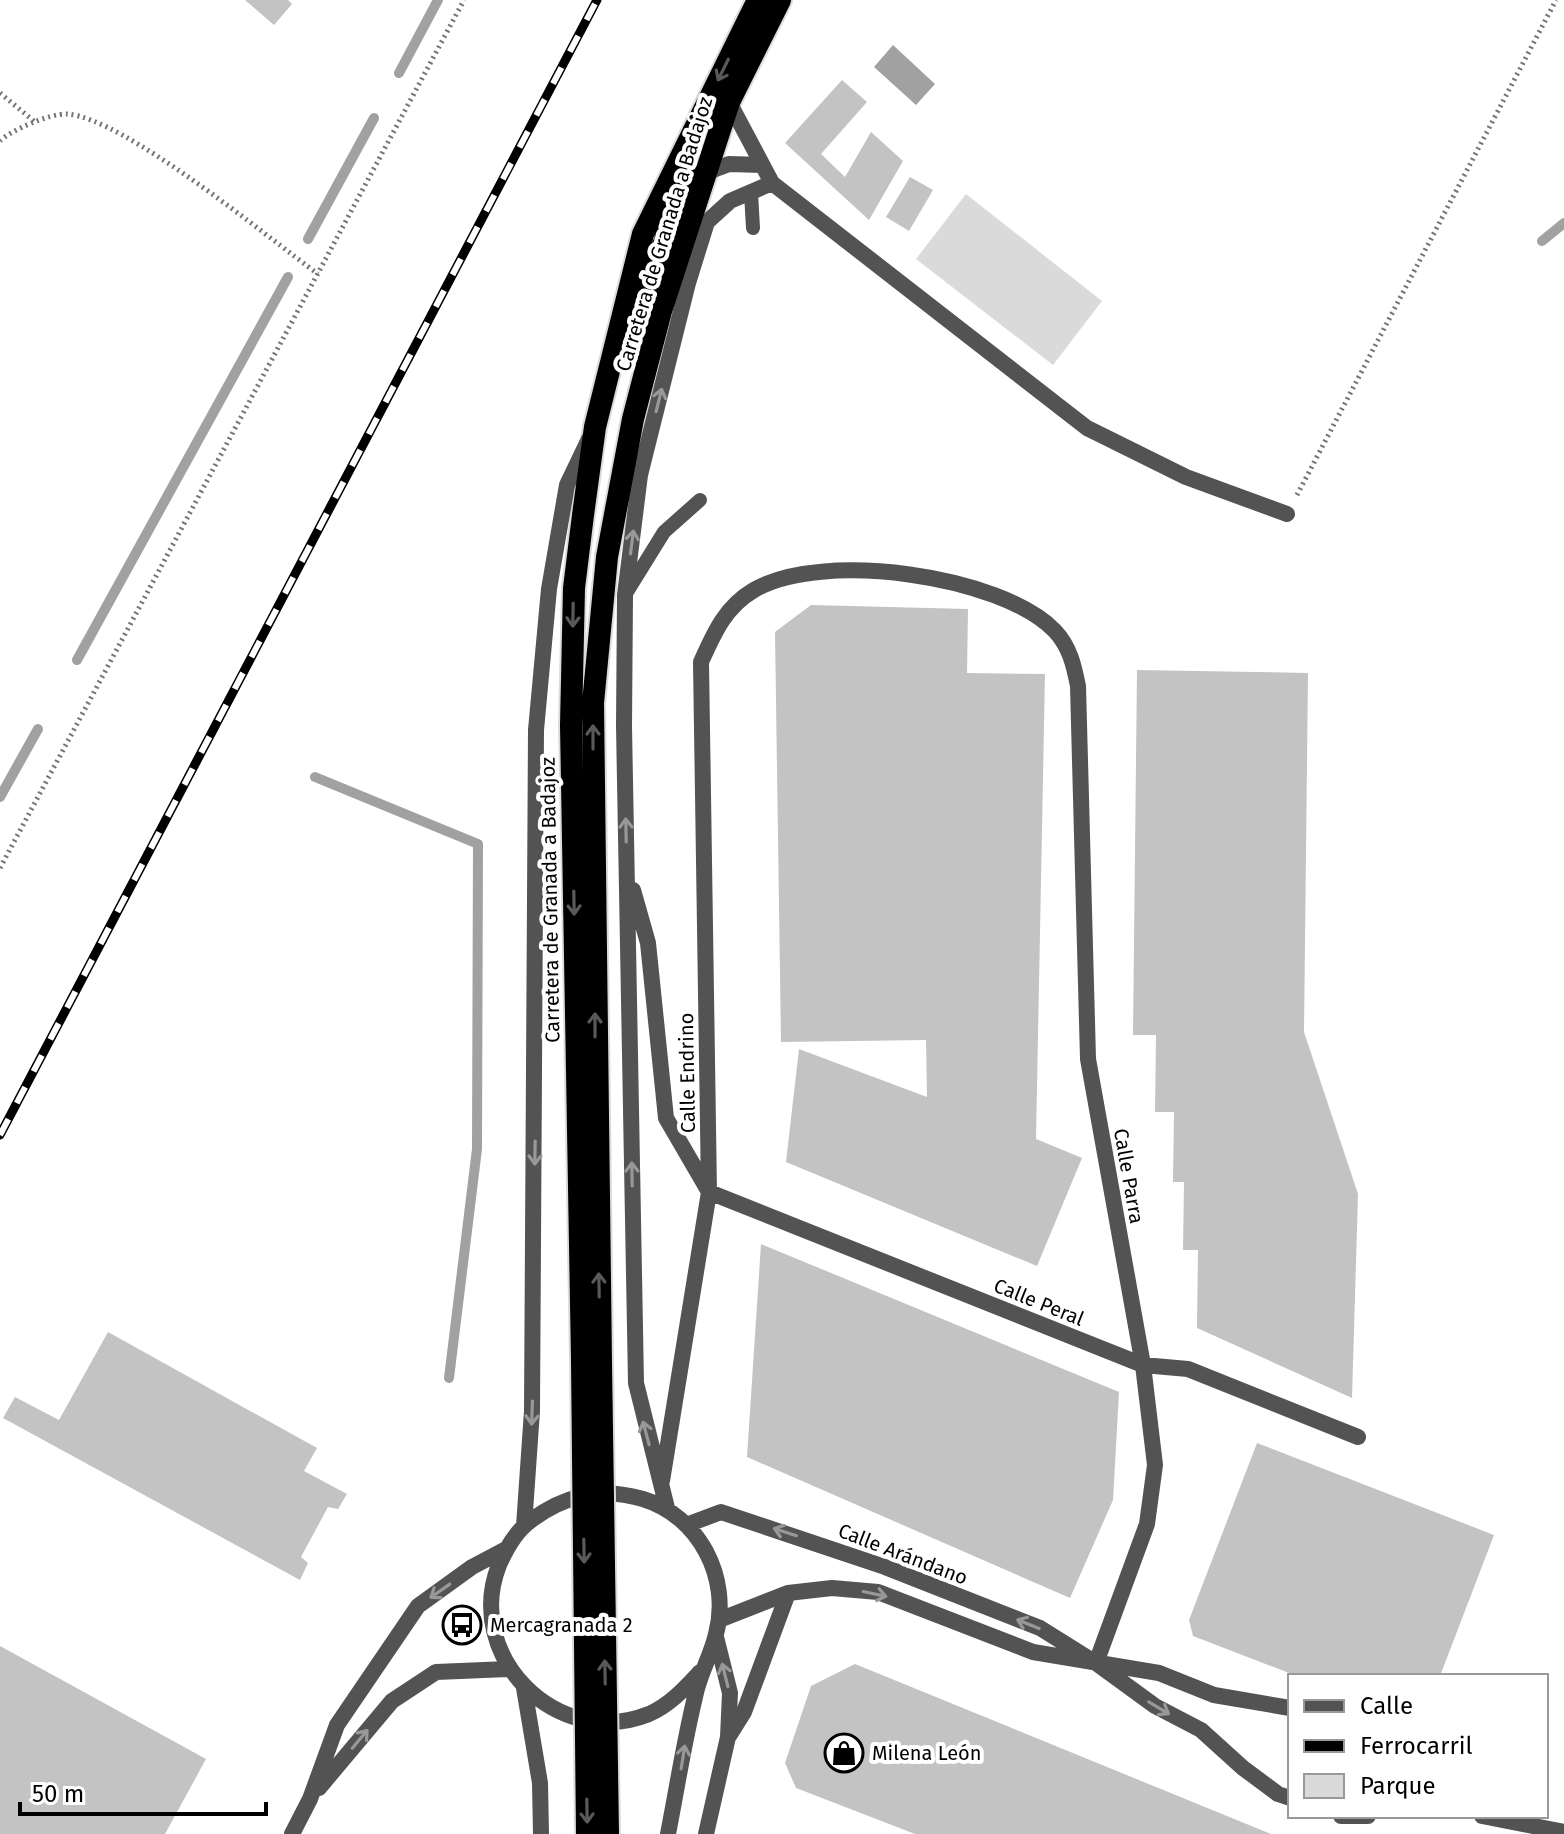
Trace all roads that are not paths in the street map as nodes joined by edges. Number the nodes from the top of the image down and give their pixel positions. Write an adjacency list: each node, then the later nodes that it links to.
1 (758, 0): 9 (highway, Carretera de Granada a Badajoz, one-way to 9)
2 (780, 0): 3 (highway, Carretera de Granada a Badajoz)
3 (729, 102): 4 (street); 5 (highway, Carretera de Granada a Badajoz)
4 (762, 165): 5 (street); 6 (street)
5 (705, 173): 9 (highway); 10 (highway, Carretera de Granada a Badajoz)
6 (772, 183): 7 (street); 14 (street)
7 (751, 193): 8 (lane); 12 (street, one-way to 7)
8 (753, 228)
9 (613, 349): 11 (highway, Carretera de Granada a Badajoz)
10 (633, 419): 12 (street); 19 (highway, Carretera de Granada a Badajoz, one-way to 10)
11 (595, 427): 19 (highway, Carretera de Granada a Badajoz, one-way to 19); 25 (street, one-way to 25)
12 (640, 475): 15 (street, one-way to 12)
13 (700, 500): 15 (lane)
14 (1287, 514)
15 (625, 595): 17 (street, one-way to 15)
16 (701, 662): 18 (street, Calle Endrino); 20 (street, Calle Parra)
17 (627, 865): 18 (street); 22 (street, one-way to 17)
18 (709, 1192): 20 (street, Calle Peral); 22 (street, Calle Endrino)
19 (592, 1362): 42 (highway, Carretera de Granada a Badajoz, one-way to 42, bridge); 43 (highway, Carretera de Granada a Badajoz, one-way to 19, bridge)
20 (1143, 1365): 21 (street, Calle Peral); 30 (street, Calle Parra)
21 (1358, 1437)
22 (662, 1481): 23 (street)
23 (667, 1508): 24 (street); 25 (street)
24 (689, 1524): 28 (street); 30 (street, Calle Arándano, one-way to 24)
25 (524, 1526): 26 (street)
26 (506, 1549): 31 (street); 37 (street, one-way to 37)
27 (788, 1593): 28 (street, Calle Arándano); 30 (street, Calle Arándano, one-way to 30); 35 (street)
28 (719, 1620): 29 (street)
29 (716, 1637): 32 (street); 35 (street, one-way to 29)
30 (1096, 1663): 34 (street, Calle Arándano); 36 (street, Calle Arándano, one-way to 36)
31 (508, 1669): 33 (street); 37 (street, one-way to 31)
32 (700, 1672): 33 (street); 44 (street, one-way to 32)
33 (524, 1688): 41 (street)
34 (1288, 1708)
35 (728, 1737): 45 (street)
36 (1288, 1797)
37 (310, 1799): 40 (street)
38 (1492, 1818): 39 (street)
39 (1564, 1832)
40 (292, 1834)
41 (541, 1834)
42 (587, 1834)
43 (608, 1834)
44 (668, 1834)
45 (706, 1834)

